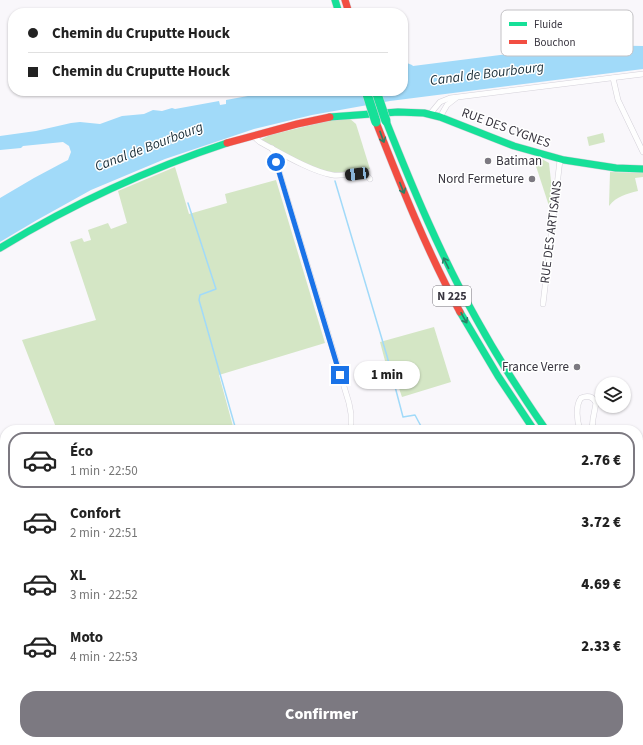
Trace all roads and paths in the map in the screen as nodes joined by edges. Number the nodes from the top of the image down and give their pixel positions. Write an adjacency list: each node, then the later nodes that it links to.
1 (643, 74): 2 (street)
2 (613, 78): 5 (street); 10 (street)
3 (368, 96): 20 (main road, N 225, one-way to 20, bridge)
4 (378, 96): 18 (main road, N 225, one-way to 4, bridge)
5 (460, 97): 6 (street); 7 (street)
6 (430, 114): 7 (main road, RUE DES CYGNES); 8 (main road, RUE DES CYGNES)
7 (440, 117): 11 (main road, RUE DES CYGNES)
8 (255, 135): 9 (street); 16 (main road, RUE DES CYGNES)
9 (272, 148): 15 (street); 19 (street)
10 (643, 152)
11 (560, 160): 12 (main road, RUE DES CYGNES); 17 (street, RUE DES ARTISANS)
12 (574, 163): 13 (main road, RUE DES CYGNES); 14 (main road, RUE DES CYGNES)
13 (643, 164)
14 (643, 169)
15 (370, 179)
16 (0, 248)
17 (543, 304)
18 (521, 394): 21 (main road, N 225); 22 (main road)
19 (351, 425)
20 (531, 425)
21 (543, 425)
22 (548, 425)
23 (579, 425): 24 (street)
24 (592, 425)

